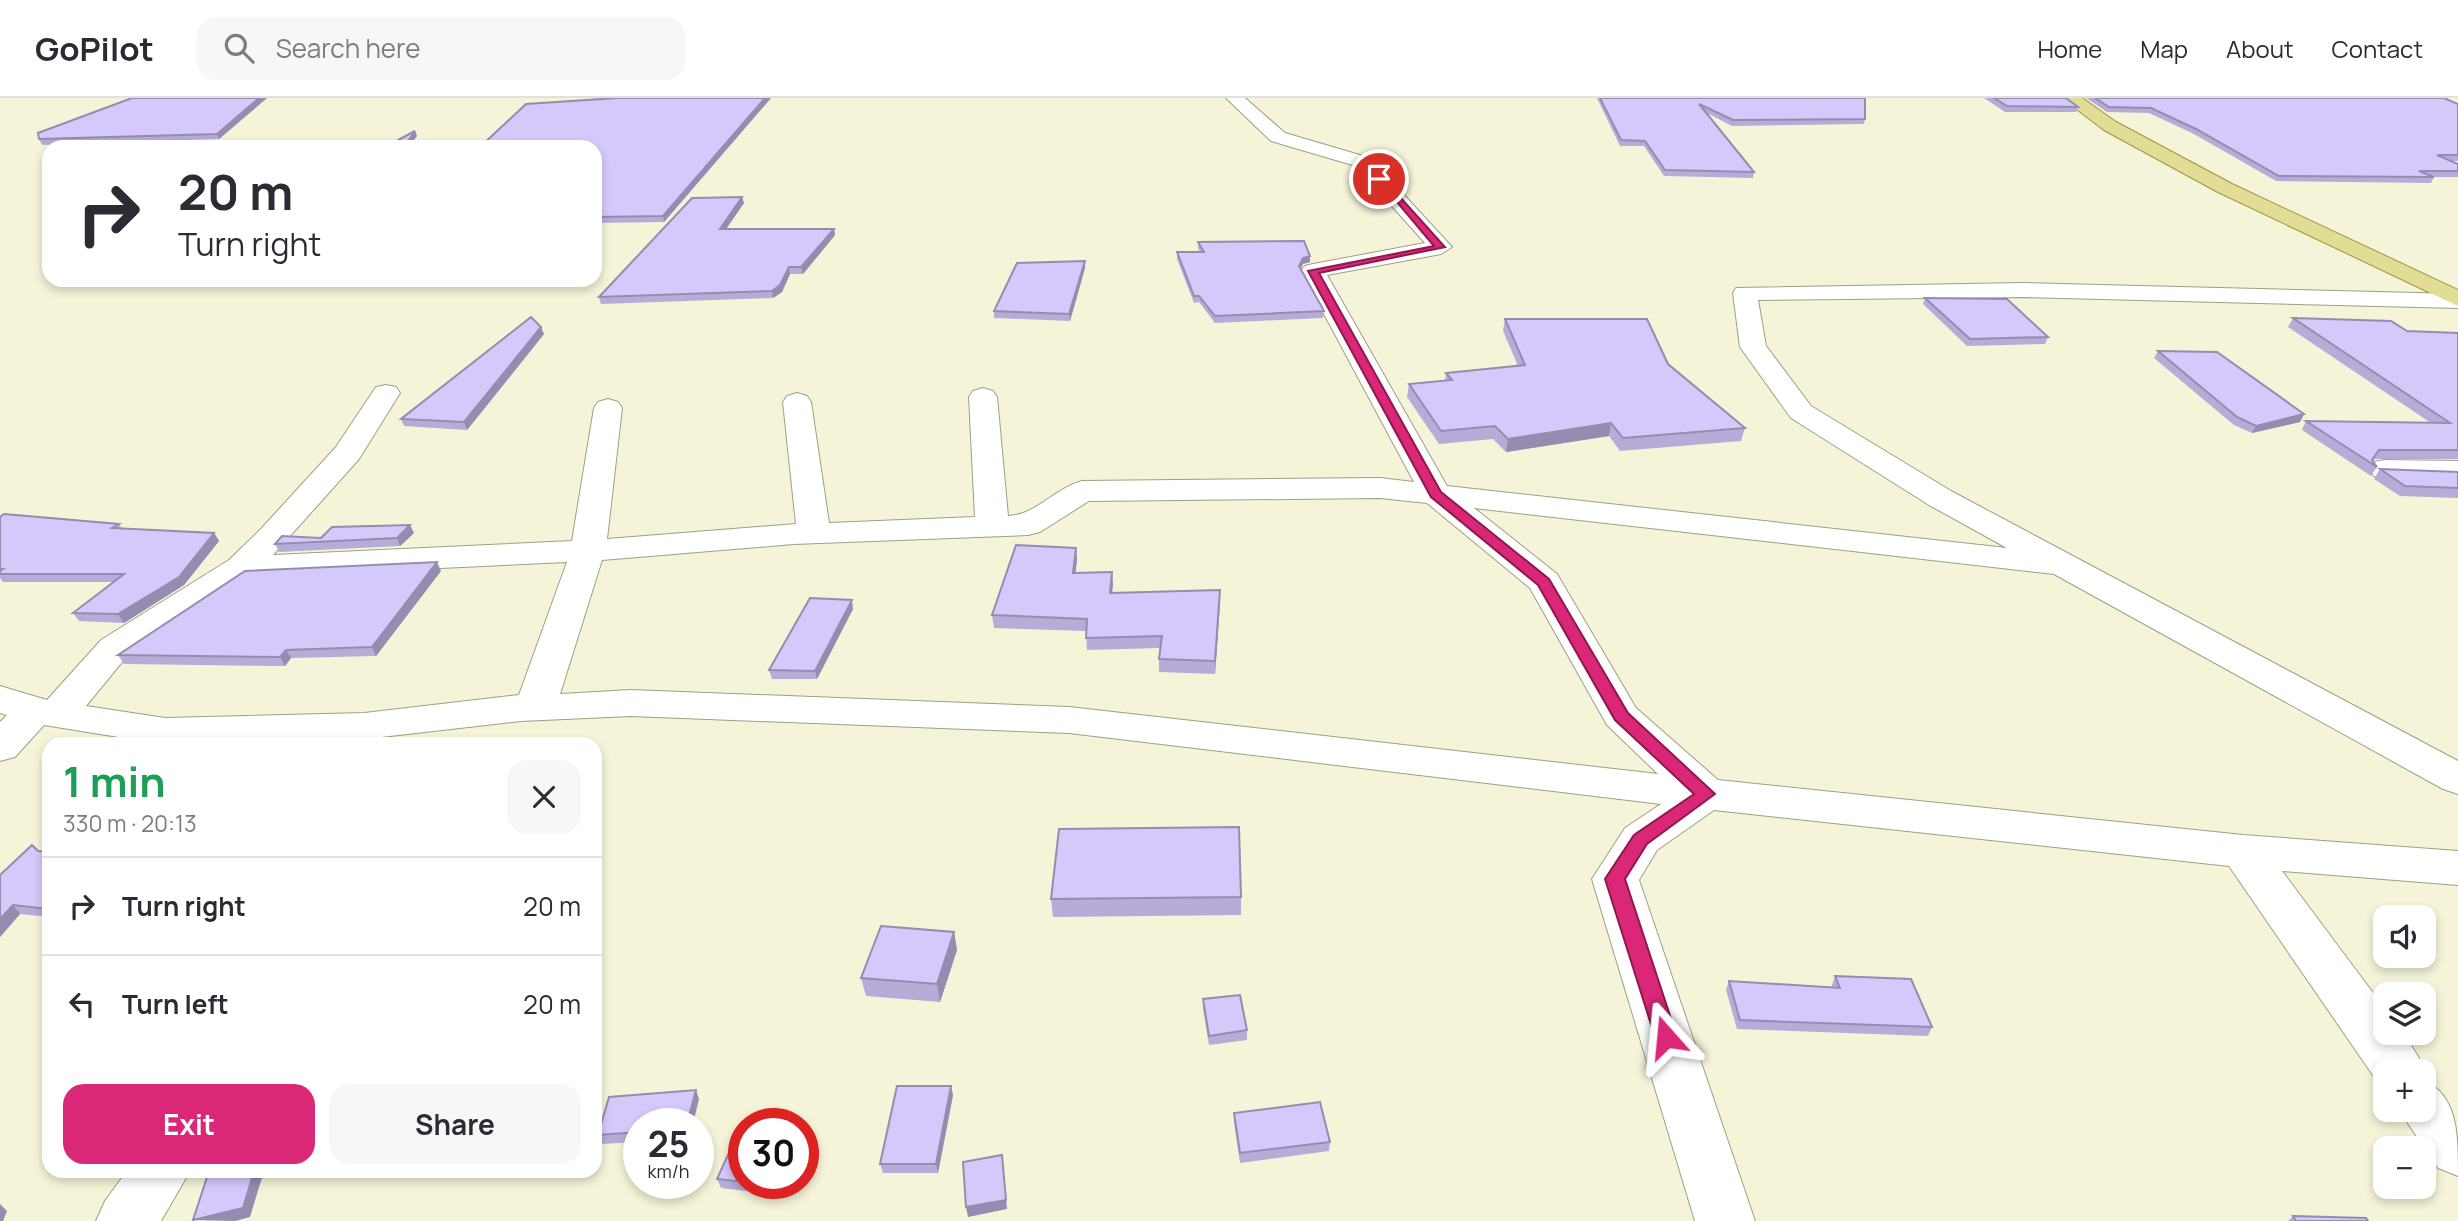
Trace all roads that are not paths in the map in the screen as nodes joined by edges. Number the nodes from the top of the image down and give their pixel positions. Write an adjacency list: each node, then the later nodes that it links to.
1 (1235, 98): 10 (street)
2 (2071, 98): 3 (main road)
3 (2458, 300): 14 (street)
4 (386, 393): 15 (street)
5 (983, 397): 11 (street)
6 (797, 402): 12 (street)
7 (608, 408): 13 (street)
8 (2385, 469): 9 (street)
9 (2458, 470)
10 (1436, 494): 11 (street); 14 (street); 21 (street)
11 (992, 527): 12 (street)
12 (814, 533): 13 (street)
13 (588, 551): 15 (street); 17 (street)
14 (2066, 565): 20 (street)
15 (241, 567): 16 (street)
16 (30, 708): 18 (street); 19 (street)
17 (535, 708): 18 (street); 21 (street)
18 (404, 732)
19 (0, 747)
20 (2458, 779)
21 (1706, 794): 22 (street); 29 (street)
22 (2243, 852): 23 (street); 24 (street)
23 (2458, 868)
24 (2391, 1059)
25 (2436, 1120): 26 (street)
26 (2458, 1150)
27 (156, 1178): 28 (street)
28 (126, 1221)
29 (1725, 1221)

